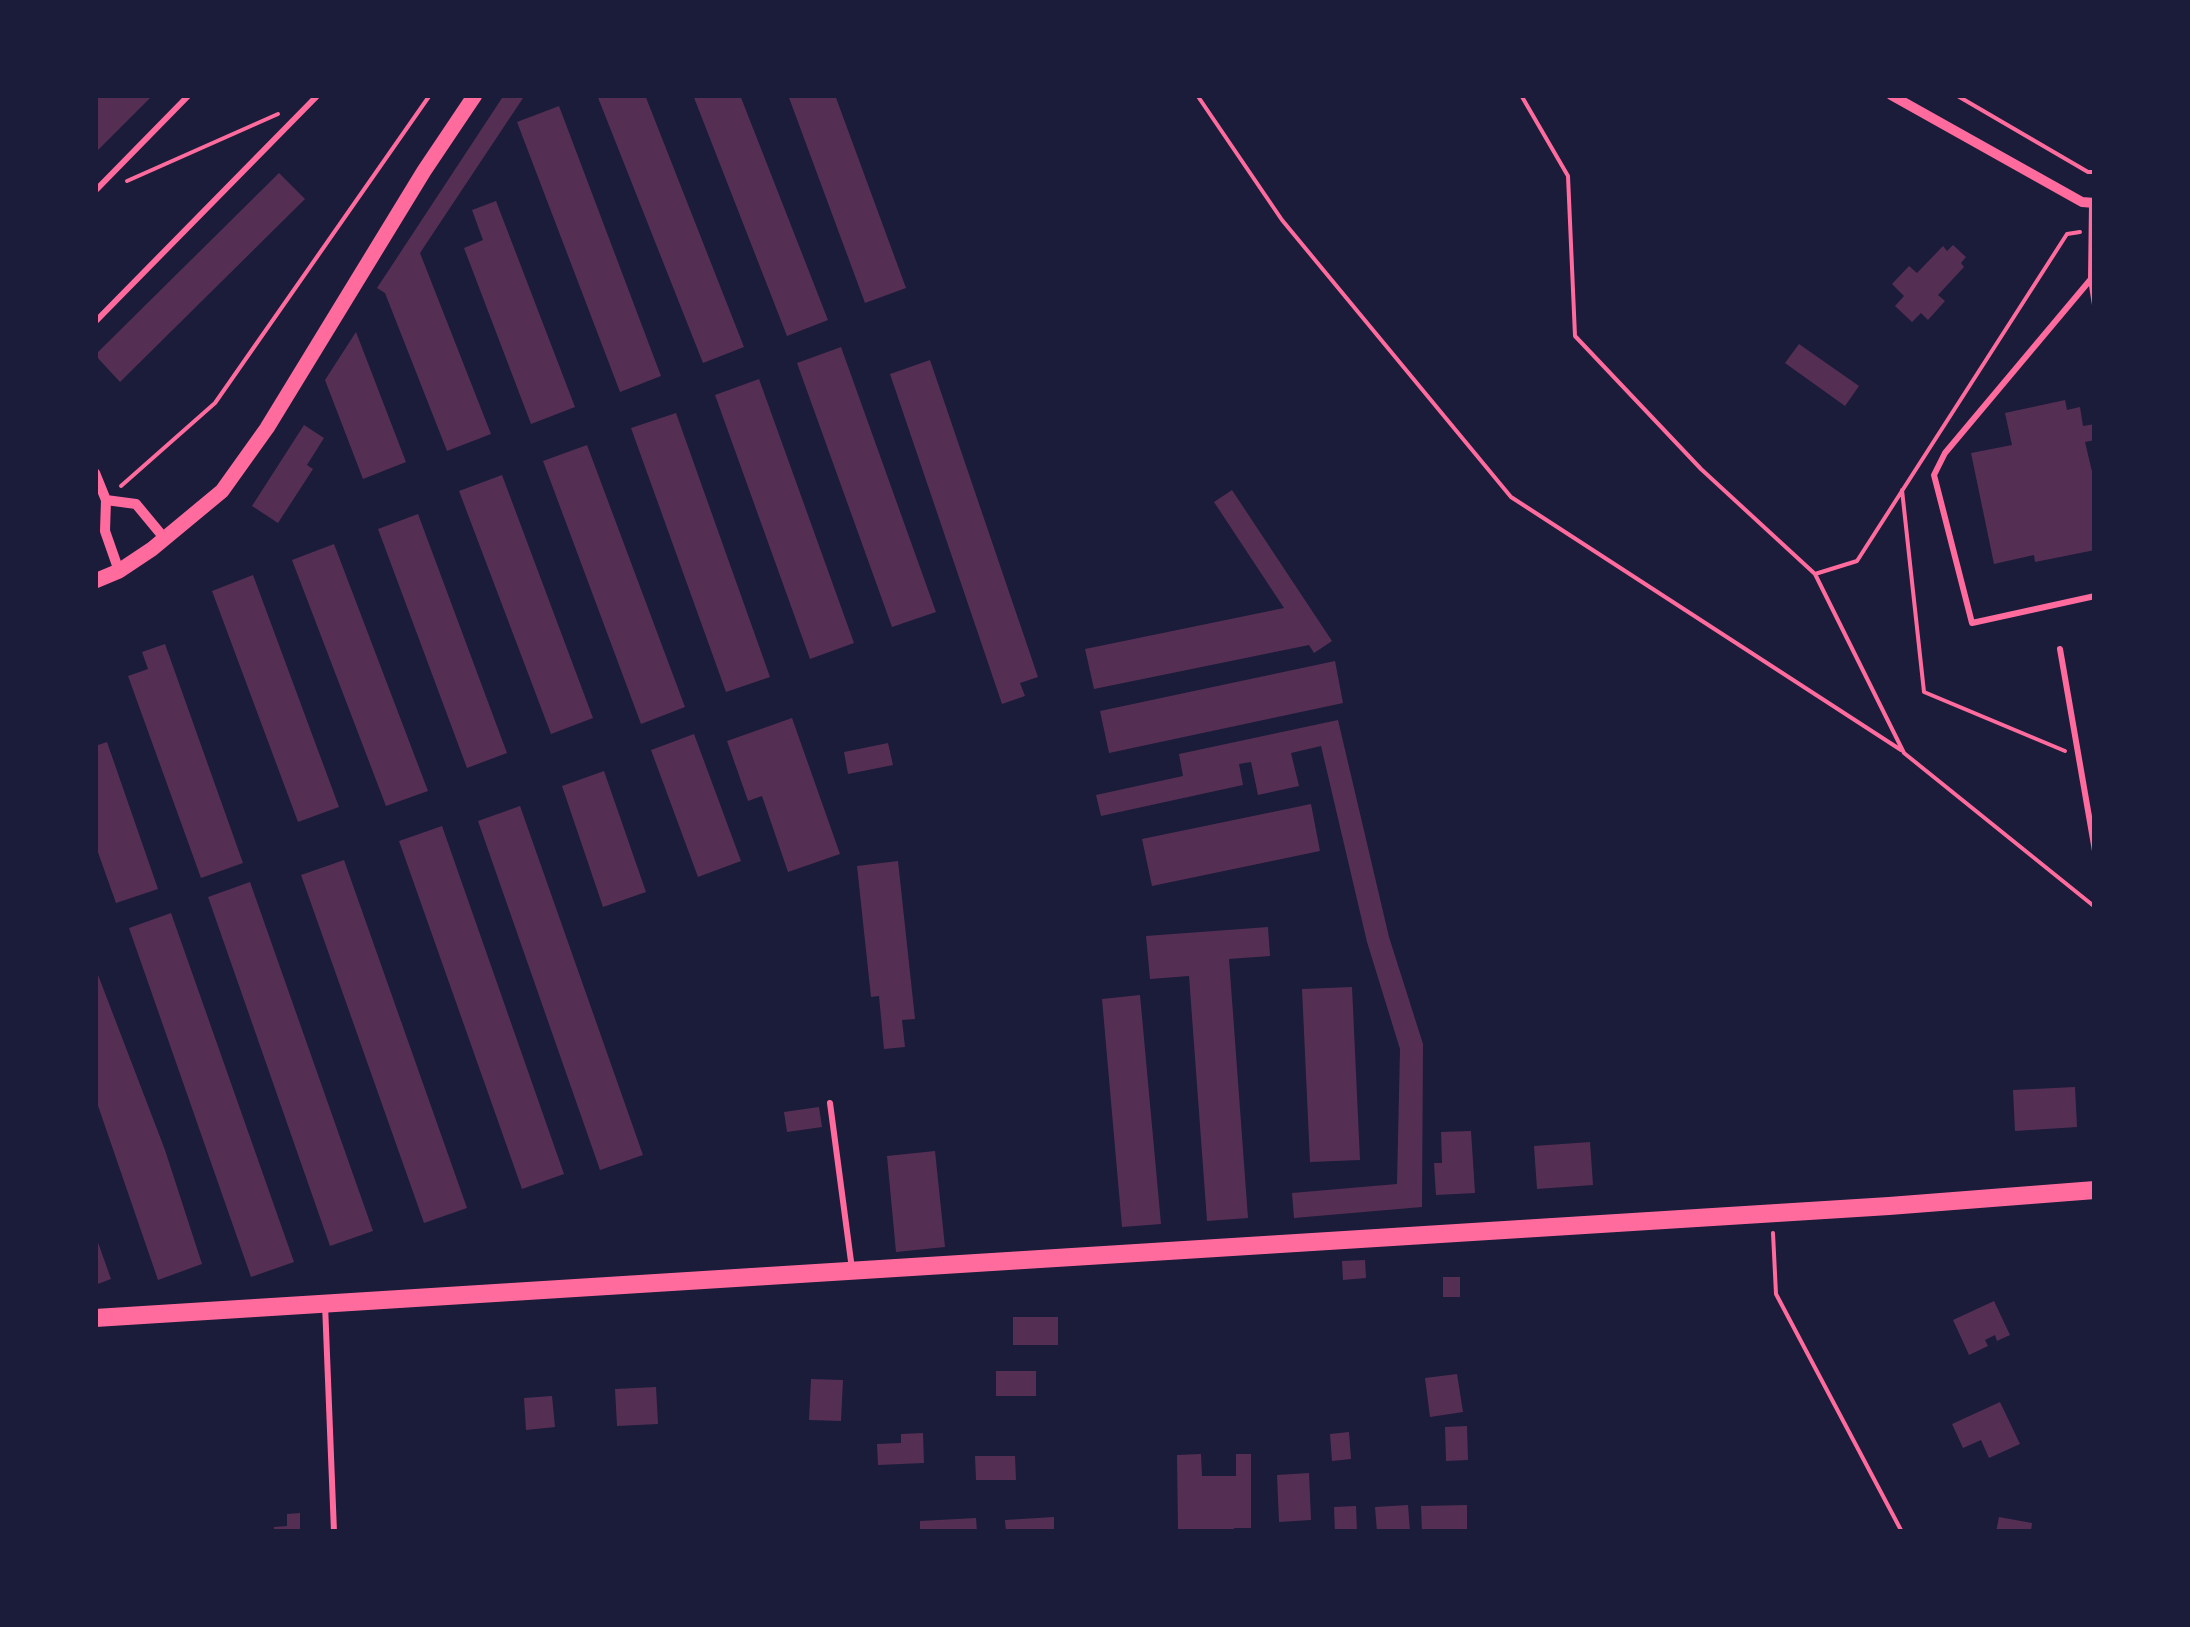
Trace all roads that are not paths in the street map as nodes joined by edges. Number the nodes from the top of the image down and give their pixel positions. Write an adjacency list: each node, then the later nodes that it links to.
1 (189, 95): 5 (lane)
2 (318, 95): 9 (lane)
3 (475, 95): 12 (street)
4 (1891, 95): 6 (street)
5 (95, 191)
6 (2093, 203): 7 (lane)
7 (2091, 278): 8 (lane); 15 (lane)
8 (2095, 305)
9 (95, 322)
10 (95, 473): 11 (street)
11 (106, 500): 12 (street); 13 (street)
12 (165, 540): 13 (street)
13 (118, 571): 14 (street)
14 (95, 581)
15 (2095, 596)
16 (2060, 648): 17 (lane)
17 (2095, 851)
18 (830, 1103): 20 (lane)
19 (2095, 1190): 20 (main road)
20 (852, 1270): 21 (main road)
21 (325, 1303): 22 (main road); 23 (lane)
22 (95, 1318)
23 (334, 1532)

